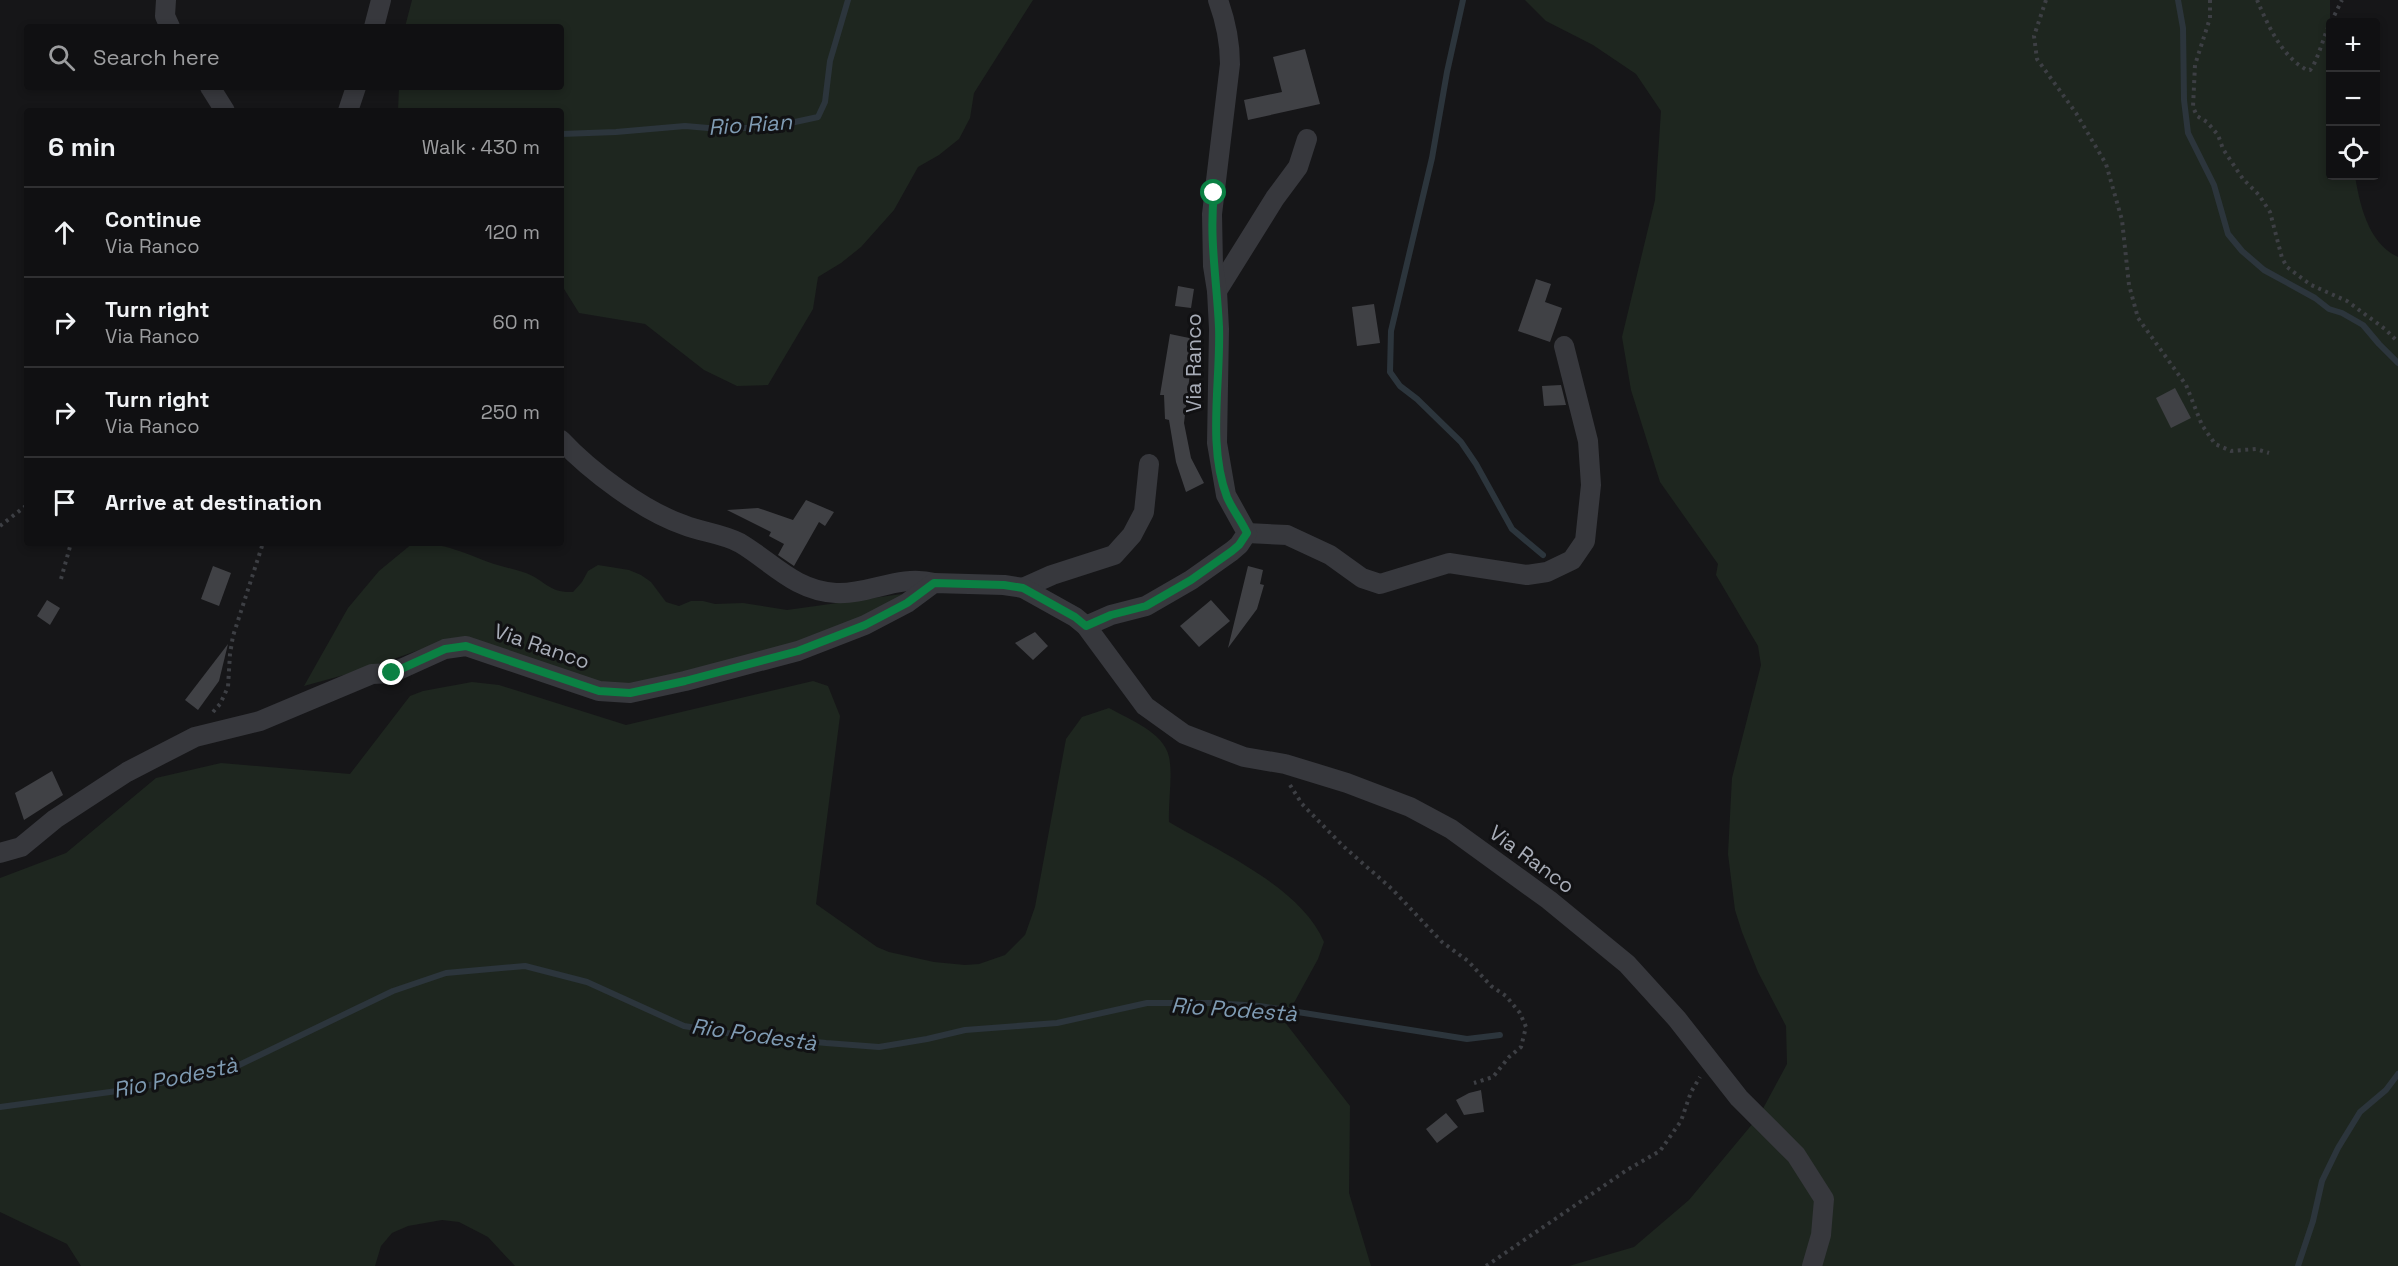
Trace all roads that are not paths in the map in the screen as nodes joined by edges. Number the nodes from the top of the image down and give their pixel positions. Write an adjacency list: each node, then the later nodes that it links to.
1 (166, 0): 4 (street)
2 (381, 0): 5 (street)
3 (1218, 0): 11 (street, Via Ranco)
4 (169, 24)
5 (376, 24)
6 (212, 90): 8 (street)
7 (354, 90): 9 (street)
8 (223, 108)
9 (345, 108)
10 (1306, 139): 11 (street)
11 (1217, 291): 15 (street, Via Ranco)
12 (1564, 346): 15 (street)
13 (564, 443): 16 (street)
14 (1149, 464): 17 (street)
15 (1247, 533): 18 (street)
16 (934, 583): 17 (street, Via Ranco); 19 (street, Via Ranco)
17 (1023, 588): 18 (street, Via Ranco)
18 (1086, 626): 20 (street, Via Ranco)
19 (0, 853)
20 (1812, 1266)

